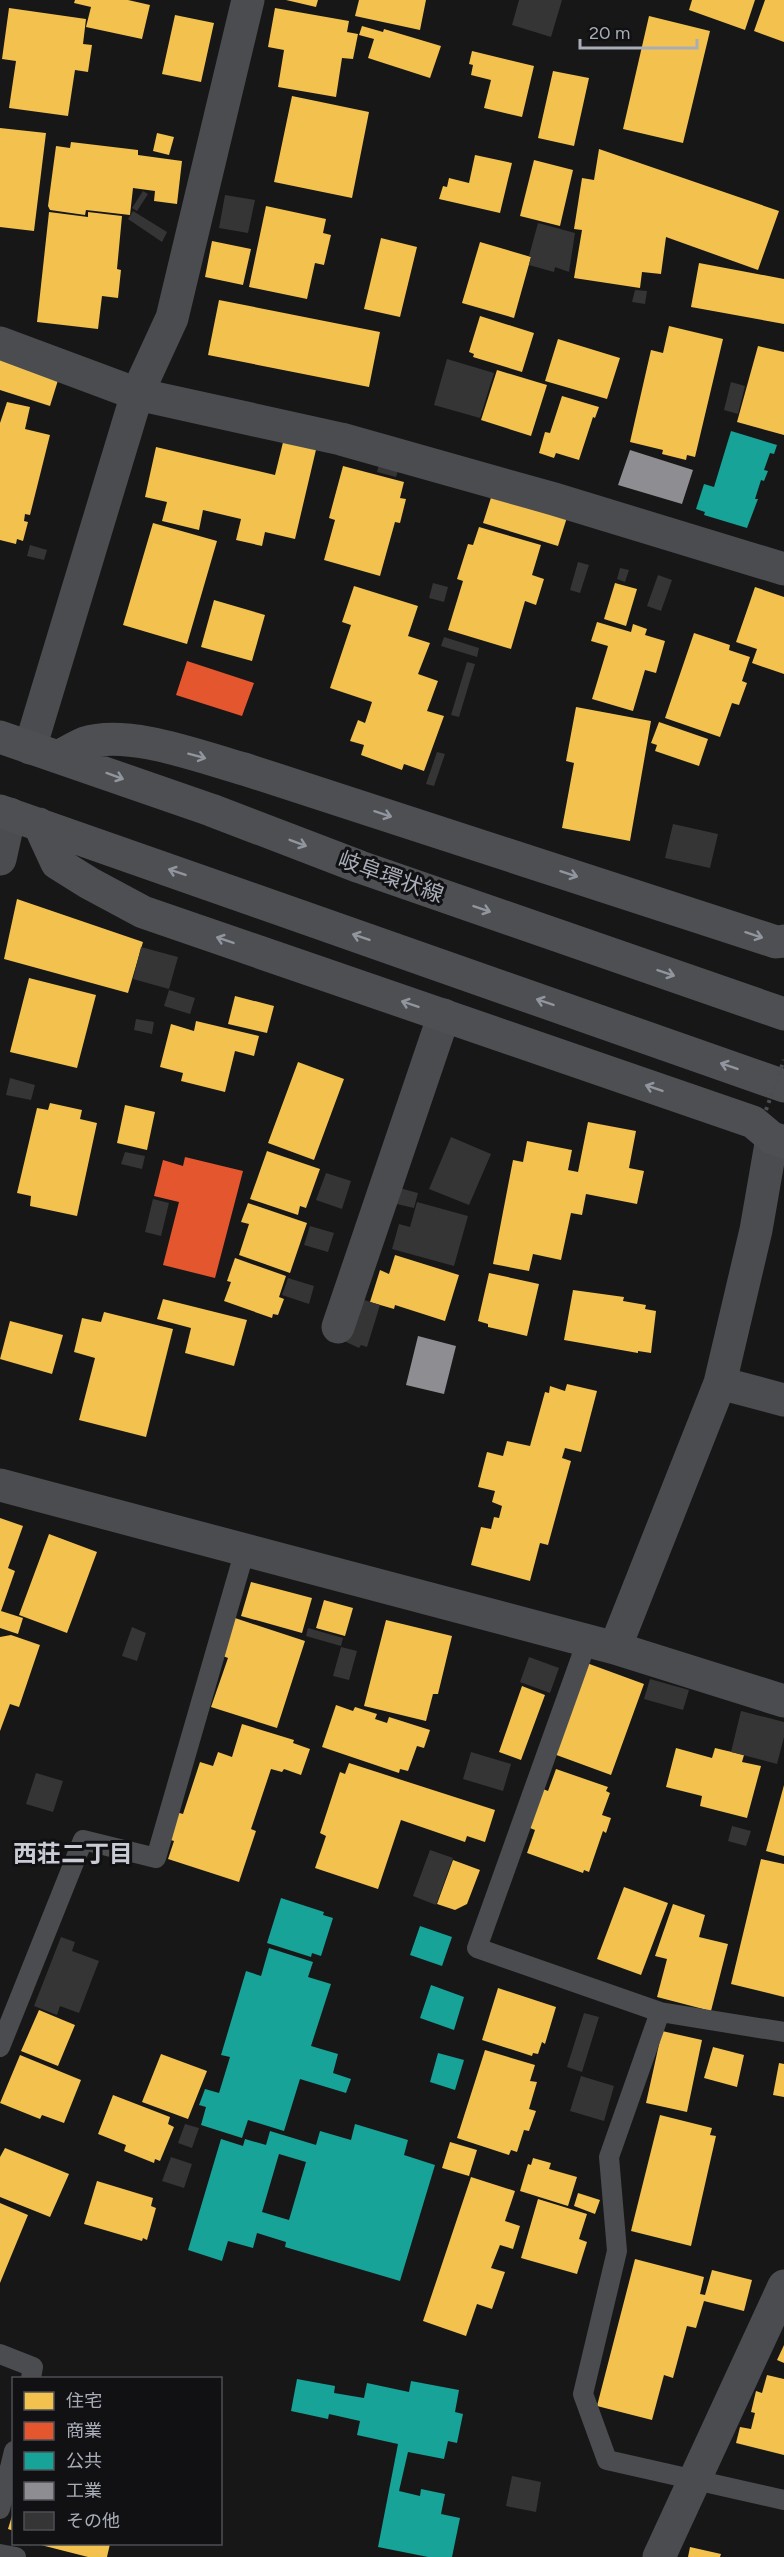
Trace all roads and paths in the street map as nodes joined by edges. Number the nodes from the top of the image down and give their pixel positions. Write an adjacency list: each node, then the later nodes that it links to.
1 (248, 0): 3 (street)
2 (0, 343): 3 (street)
3 (137, 394): 4 (street); 6 (street)
4 (784, 569)
5 (0, 737): 6 (main road, 岐阜環状線)
6 (45, 752): 9 (main road, one-way to 9); 10 (main road, 岐阜環状線, one-way to 10)
7 (16, 816): 8 (street); 11 (main road, one-way to 7); 13 (main road, one-way to 7)
8 (0, 859)
9 (784, 941)
10 (784, 1014)
11 (444, 1015): 13 (main road, one-way to 11); 14 (street)
12 (784, 1060): 13 (path, bridge)
13 (777, 1119): 15 (street)
14 (338, 1327)
15 (720, 1383): 16 (street); 19 (street)
16 (784, 1400)
17 (0, 1485): 18 (street)
18 (245, 1550): 19 (street); 23 (lane)
19 (601, 1645): 20 (street); 21 (lane)
20 (784, 1701)
21 (660, 2012): 22 (lane); 28 (lane)
22 (784, 2032)
23 (0, 2047)
24 (784, 2286): 28 (street)
25 (0, 2354): 26 (lane)
26 (31, 2377)
27 (12, 2459): 30 (lane)
28 (694, 2479): 29 (lane); 33 (street)
29 (784, 2500)
30 (0, 2509)
31 (0, 2553): 32 (lane)
32 (16, 2557)
33 (659, 2557)

